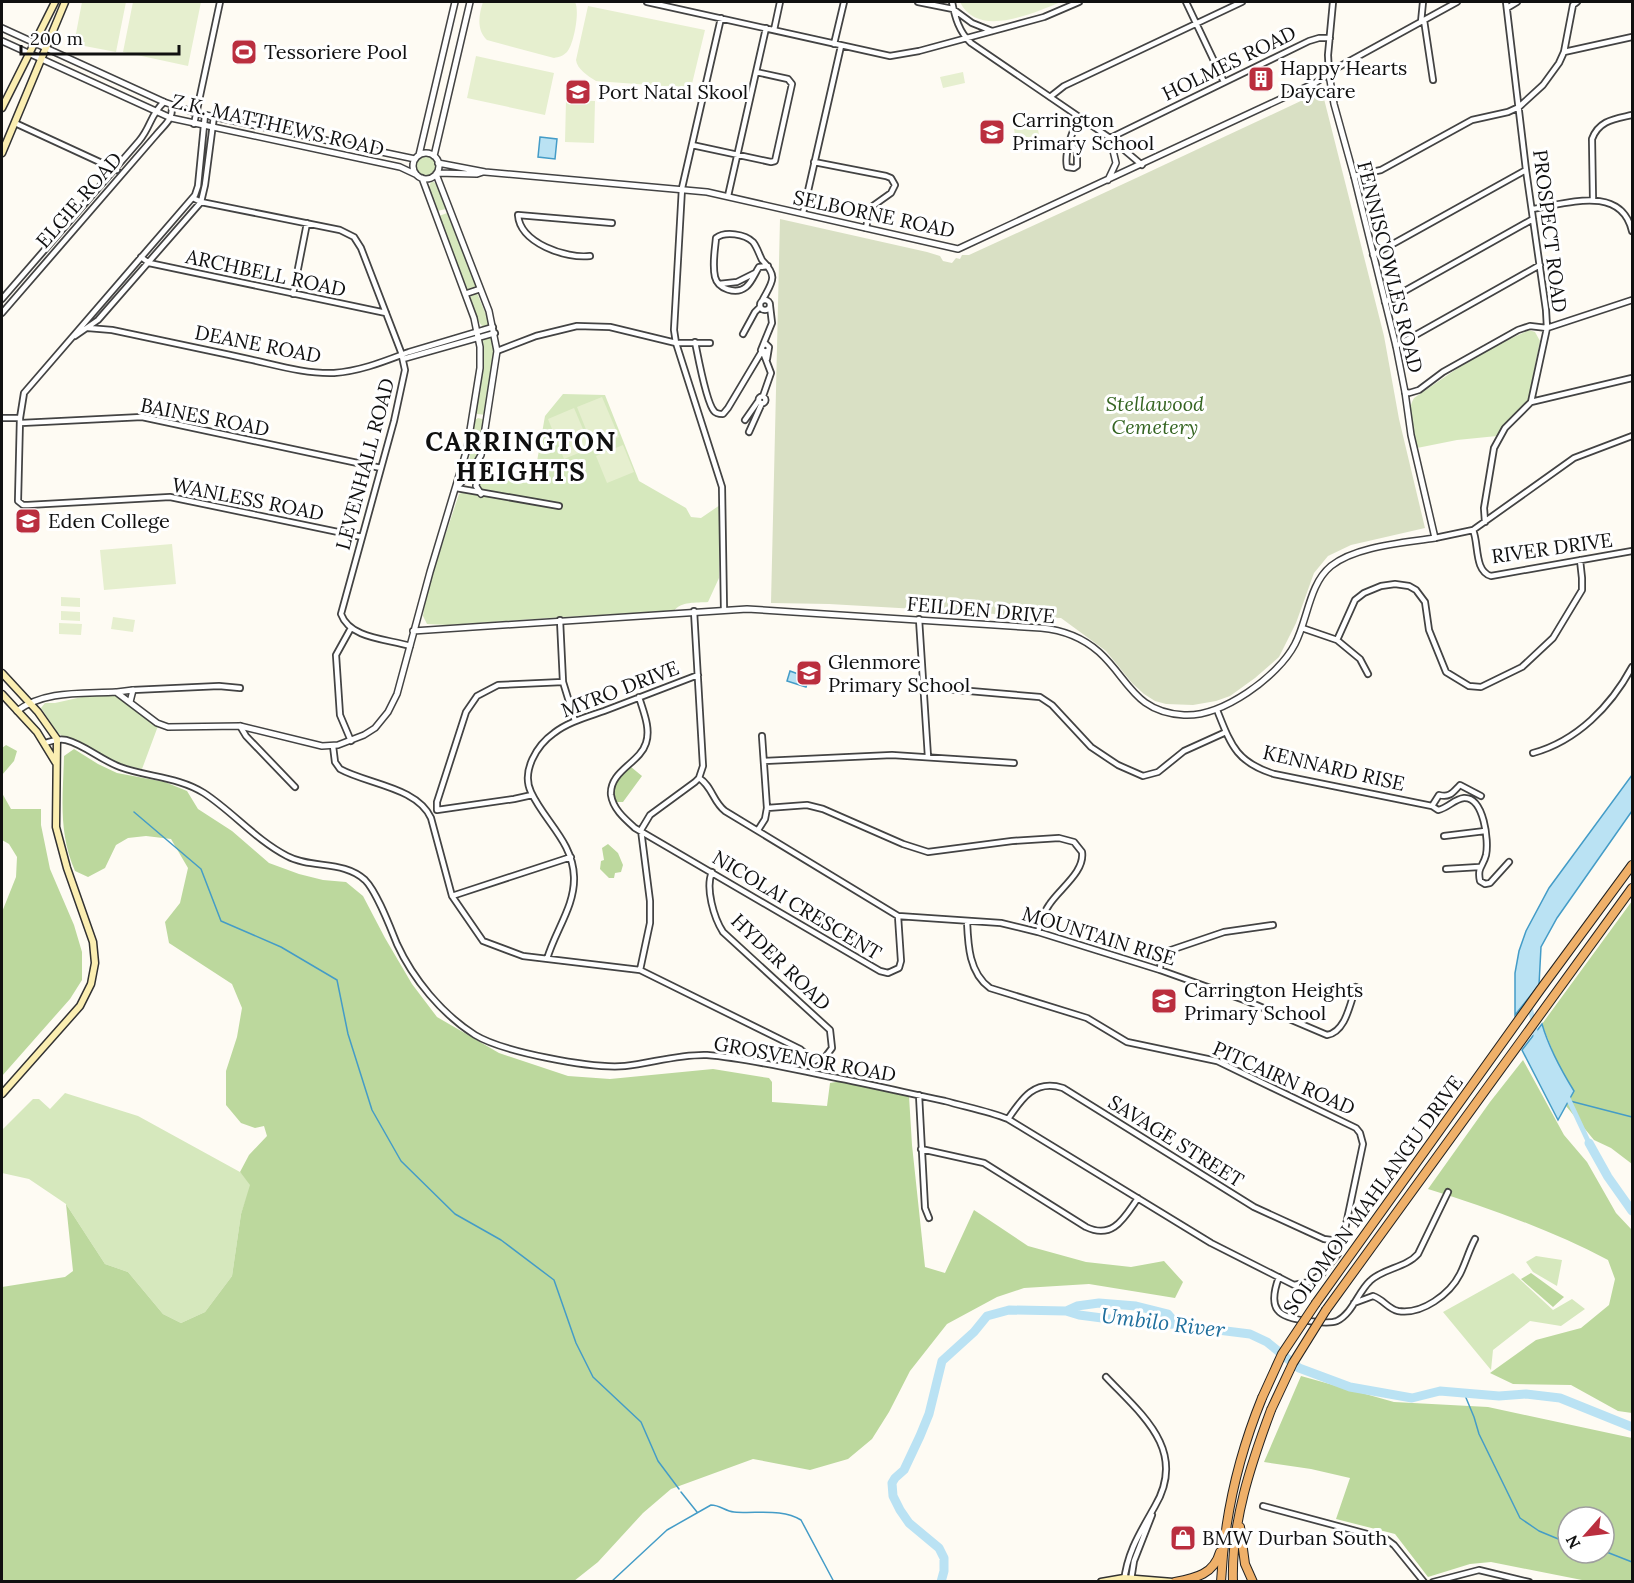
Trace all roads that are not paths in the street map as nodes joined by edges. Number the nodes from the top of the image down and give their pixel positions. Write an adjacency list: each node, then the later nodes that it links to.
1 (55, 2): 34 (main road)
2 (65, 2): 37 (main road)
3 (220, 2): 53 (street)
4 (455, 2): 24 (street)
5 (470, 2): 26 (street)
6 (647, 2): 21 (street)
7 (780, 2): 28 (street)
8 (844, 2): 35 (street)
9 (918, 2): 20 (street)
10 (952, 2): 20 (street)
11 (1079, 2): 29 (street)
12 (1186, 2): 23 (street)
13 (1242, 2): 23 (street)
14 (1334, 2): 31 (street, FENNISCOWLES ROAD)
15 (1423, 2): 22 (street)
16 (1457, 2): 22 (street)
17 (1516, 2): 19 (street)
18 (1577, 2): 38 (street)
19 (1507, 5): 50 (street, PROSPECT ROAD)
20 (953, 9): 29 (street); 30 (street)
21 (721, 18): 27 (street); 65 (street)
22 (1422, 21): 42 (street); 43 (street)
23 (1196, 23): 44 (street); 47 (street)
24 (450, 24): 26 (street); 45 (street)
25 (2, 28): 34 (street, Z.K. MATTHEWS ROAD)
26 (464, 28): 46 (street)
27 (766, 28): 28 (street); 41 (street)
28 (774, 30): 35 (street)
29 (992, 31): 30 (street)
30 (966, 38): 36 (street); 47 (street)
31 (1330, 38): 42 (street, FENNISCOWLES ROAD); 44 (street, HOLMES ROAD)
32 (1632, 38): 38 (street)
33 (2, 41): 39 (street, Z.K. MATTHEWS ROAD)
34 (34, 44): 37 (street, Z.K. MATTHEWS ROAD); 39 (main road)
35 (834, 44): 36 (street)
36 (841, 46): 70 (street)
37 (46, 49): 40 (main road); 48 (street, Z.K. MATTHEWS ROAD)
38 (1564, 52): 50 (street)
39 (28, 54): 40 (street, Z.K. MATTHEWS ROAD); 51 (main road)
40 (41, 60): 52 (street, Z.K. MATTHEWS ROAD); 59 (main road)
41 (756, 72): 67 (street); 67 (street)
42 (1329, 74): 72 (street, SELBORNE ROAD); 78 (street, FENNISCOWLES ROAD)
43 (1433, 80)
44 (1224, 82): 63 (street, HOLMES ROAD)
45 (435, 90): 46 (street); 69 (street)
46 (449, 94): 68 (street)
47 (1050, 97): 57 (street)
48 (164, 102): 49 (street, Z.K. MATTHEWS ROAD); 52 (street, ELGIE ROAD)
49 (172, 105): 53 (street, Z.K. MATTHEWS ROAD); 58 (street)
50 (1519, 107): 74 (street, PROSPECT ROAD); 78 (street)
51 (2, 108)
52 (154, 111): 58 (street, Z.K. MATTHEWS ROAD); 73 (street, ELGIE ROAD)
53 (196, 113): 54 (street, Z.K. MATTHEWS ROAD); 60 (street)
54 (206, 115): 56 (street, Z.K. MATTHEWS ROAD); 61 (street)
55 (1632, 115): 84 (street)
56 (214, 116): 62 (street); 69 (street, Z.K. MATTHEWS ROAD)
57 (1079, 117): 63 (street); 64 (street)
58 (171, 118): 60 (street, Z.K. MATTHEWS ROAD); 76 (street, ELGIE ROAD)
59 (15, 123): 66 (main road); 73 (street)
60 (194, 123): 61 (street, Z.K. MATTHEWS ROAD)
61 (204, 126): 62 (street, Z.K. MATTHEWS ROAD); 83 (street)
62 (212, 128): 79 (street, Z.K. MATTHEWS ROAD); 85 (street)
63 (1110, 138): 72 (street); 80 (street)
64 (1071, 144): 64 (street)
65 (692, 145): 67 (street); 81 (street)
66 (2, 153)
67 (737, 155): 82 (street)
68 (434, 156): 69 (street); 71 (street)
69 (417, 157): 79 (street)
70 (814, 162): 87 (street); 91 (street)
71 (438, 163): 75 (street, SELBORNE ROAD); 77 (street)
72 (1142, 165): 80 (street, SELBORNE ROAD)
73 (115, 169): 76 (street); 93 (street, ELGIE ROAD)
74 (1526, 170): 86 (street, PROSPECT ROAD); 96 (street)
75 (485, 172): 77 (street, SELBORNE ROAD); 81 (street, SELBORNE ROAD)
76 (122, 173): 94 (street, ELGIE ROAD)
77 (436, 173): 79 (street); 104 (street)
78 (1354, 176): 96 (street, FENNISCOWLES ROAD)
79 (420, 177): 107 (street)
80 (1107, 181): 91 (street, SELBORNE ROAD)
81 (682, 188): 82 (street, SELBORNE ROAD); 126 (street)
82 (728, 196): 87 (street, SELBORNE ROAD)
83 (193, 198): 85 (street, LEVENHALL ROAD); 98 (street)
84 (1593, 200): 86 (street); 92 (street)
85 (201, 202): 90 (street, LEVENHALL ROAD); 99 (street)
86 (1532, 209): 88 (street, PROSPECT ROAD)
87 (803, 213): 91 (street, SELBORNE ROAD)
88 (1533, 219): 100 (street, PROSPECT ROAD); 110 (street)
89 (612, 222): 97 (street)
90 (307, 224): 106 (street); 114 (street, LEVENHALL ROAD)
91 (866, 228)
92 (1632, 231)
93 (48, 246): 94 (street); 108 (street, ELGIE ROAD)
94 (54, 251): 113 (street, ELGIE ROAD)
95 (759, 254): 101 (street); 102 (street); 103 (street)
96 (1373, 255): 110 (street, FENNISCOWLES ROAD)
97 (590, 256)
98 (141, 257): 99 (street, ARCHBELL ROAD); 116 (street)
99 (149, 263): 106 (street, ARCHBELL ROAD); 117 (street)
100 (1540, 265): 119 (street, PROSPECT ROAD); 128 (street)
101 (768, 266): 102 (street); 105 (street)
102 (756, 271): 103 (street); 103 (street)
103 (718, 284)
104 (480, 289): 107 (street); 121 (street)
105 (768, 292): 111 (street); 112 (street)
106 (293, 294): 114 (street, ARCHBELL ROAD)
107 (465, 294): 122 (street)
108 (2, 299)
109 (1632, 300): 119 (street)
110 (1385, 302): 128 (street, FENNISCOWLES ROAD)
111 (770, 305): 112 (street); 112 (street); 115 (street)
112 (762, 306): 115 (street); 123 (street)
113 (2, 313)
114 (386, 314): 131 (street, LEVENHALL ROAD)
115 (770, 314): 129 (street)
116 (92, 315): 117 (street, DEANE ROAD); 124 (street)
117 (98, 320): 118 (street); 120 (street, DEANE ROAD)
118 (88, 328): 120 (street, DEANE ROAD); 124 (street)
119 (1547, 328): 133 (street); 135 (street, PROSPECT ROAD)
120 (112, 330): 131 (street, DEANE ROAD)
121 (494, 330): 122 (street, DEANE ROAD); 130 (street)
122 (478, 334): 131 (street, DEANE ROAD); 136 (street)
123 (742, 334)
124 (71, 339): 139 (street)
125 (695, 342): 126 (street); 127 (street); 129 (street)
126 (676, 343): 130 (street); 154 (street)
127 (710, 343)
128 (1396, 346): 133 (street, FENNISCOWLES ROAD)
129 (765, 350): 134 (street)
130 (497, 351): 138 (street)
131 (401, 357): 144 (street, LEVENHALL ROAD)
132 (1632, 378): 135 (street)
133 (1406, 392): 151 (street, FENNISCOWLES ROAD)
134 (761, 400): 140 (street); 141 (street)
135 (1531, 402): 148 (street)
136 (473, 416): 138 (street); 145 (street)
137 (2, 418): 139 (street, BAINES ROAD)
138 (488, 419): 143 (street)
139 (20, 420): 144 (street, BAINES ROAD); 150 (street, WANLESS ROAD)
140 (745, 420)
141 (749, 432)
142 (1632, 436): 148 (street)
143 (481, 455): 145 (street); 146 (street)
144 (381, 468): 150 (street, LEVENHALL ROAD)
145 (456, 488): 146 (street); 160 (street)
146 (481, 494): 147 (street)
147 (559, 506)
148 (1485, 522): 149 (street)
149 (1473, 530): 151 (street); 153 (street, RIVER DRIVE)
150 (362, 537): 158 (street, LEVENHALL ROAD)
151 (1435, 538): 159 (street, FEILDEN DRIVE)
152 (1632, 551): 153 (street, RIVER DRIVE)
153 (1580, 560): 161 (street)
154 (724, 610): 155 (street, FEILDEN DRIVE); 156 (street, FEILDEN DRIVE)
155 (694, 611): 157 (street, FEILDEN DRIVE); 166 (street)
156 (919, 619): 168 (street); 176 (street, FEILDEN DRIVE)
157 (560, 620): 160 (street, FEILDEN DRIVE); 167 (street)
158 (351, 628): 162 (street); 183 (street)
159 (1302, 628): 161 (street); 176 (street, FEILDEN DRIVE)
160 (413, 631): 162 (street)
161 (1337, 640): 165 (street)
162 (410, 646): 183 (street)
163 (1632, 667): 186 (street)
164 (2, 674): 175 (main road)
165 (1368, 674)
166 (698, 675): 173 (street, MYRO DRIVE); 191 (street)
167 (563, 682): 178 (street); 197 (street)
168 (923, 687): 180 (street); 187 (street)
169 (240, 688): 170 (street)
170 (133, 690): 171 (street); 174 (street)
171 (116, 692): 174 (street); 175 (street)
172 (2, 694): 177 (main road)
173 (639, 697): 178 (street, MYRO DRIVE); 199 (street, NICOLAI CRESCENT)
174 (130, 702): 179 (street)
175 (29, 703): 177 (street); 182 (main road)
176 (1217, 710): 180 (street, KENNARD RISE)
177 (17, 711): 184 (main road)
178 (575, 722): 193 (street, MYRO DRIVE)
179 (240, 726): 185 (street); 192 (street)
180 (1226, 732): 195 (street, KENNARD RISE)
181 (762, 736): 188 (street)
182 (57, 739): 184 (street); 189 (main road); 220 (street, GROSVENOR ROAD)
183 (351, 741): 185 (street)
184 (45, 743): 189 (main road)
185 (333, 746): 198 (street)
186 (1533, 753)
187 (927, 757): 188 (street); 190 (street)
188 (764, 761): 196 (street)
189 (56, 763): 221 (main road)
190 (1014, 763)
191 (699, 778): 199 (street); 200 (street)
192 (295, 787)
193 (532, 795): 197 (street); 203 (street)
194 (1481, 796): 195 (street)
195 (1432, 806): 201 (street, KENNARD RISE)
196 (767, 808): 200 (street); 214 (street)
197 (437, 810): 198 (street)
198 (428, 812): 210 (street)
199 (641, 830): 208 (street, NICOLAI CRESCENT); 216 (street)
200 (758, 830): 211 (street)
201 (1485, 831): 202 (street); 206 (street)
202 (1444, 836)
203 (571, 857): 210 (street); 215 (street)
204 (1509, 862): 206 (street)
205 (1632, 865): 236 (highway, SOLOMON MAHLANGU DRIVE, bridge)
206 (1479, 867): 207 (street)
207 (1446, 868)
208 (712, 872): 211 (street, NICOLAI CRESCENT); 219 (street, HYDER ROAD)
209 (1632, 888): 235 (highway, SOLOMON MAHLANGU DRIVE, bridge)
210 (452, 897): 215 (street)
211 (898, 916): 212 (street, MOUNTAIN RISE)
212 (967, 921): 214 (street, MOUNTAIN RISE); 224 (street, PITCAIRN ROAD)
213 (1273, 925): 217 (street)
214 (1038, 932): 217 (street, MOUNTAIN RISE)
215 (547, 959): 216 (street)
216 (640, 970): 219 (street)
217 (1160, 970): 218 (street, MOUNTAIN RISE)
218 (1356, 987)
219 (812, 1062): 220 (street)
220 (813, 1073): 222 (street, GROSVENOR ROAD)
221 (2, 1094)
222 (919, 1095): 223 (street, GROSVENOR ROAD); 225 (street)
223 (1008, 1119): 227 (street, GROSVENOR ROAD); 230 (street, SAVAGE STREET)
224 (1360, 1133): 230 (street, GROSVENOR ROAD)
225 (921, 1149): 227 (street); 228 (street)
226 (1448, 1192): 232 (street)
227 (1138, 1198): 231 (street, GROSVENOR ROAD)
228 (929, 1218)
229 (1476, 1239): 232 (street)
230 (1340, 1241): 231 (street, GROSVENOR ROAD)
231 (1279, 1276): 232 (street)
232 (1354, 1303)
233 (1106, 1377): 237 (street)
234 (1263, 1506): 243 (street)
235 (1239, 1517): 241 (highway, SOLOMON MAHLANGU DRIVE); 242 (highway)
236 (1225, 1531): 239 (highway); 240 (highway, SOLOMON MAHLANGU DRIVE)
237 (1128, 1580): 238 (main road); 239 (main road)
238 (1101, 1581)
239 (1174, 1581)
240 (1221, 1581)
241 (1233, 1581)
242 (1253, 1581)
243 (1424, 1581)
244 (1433, 1581): 245 (street)
245 (1529, 1581)

